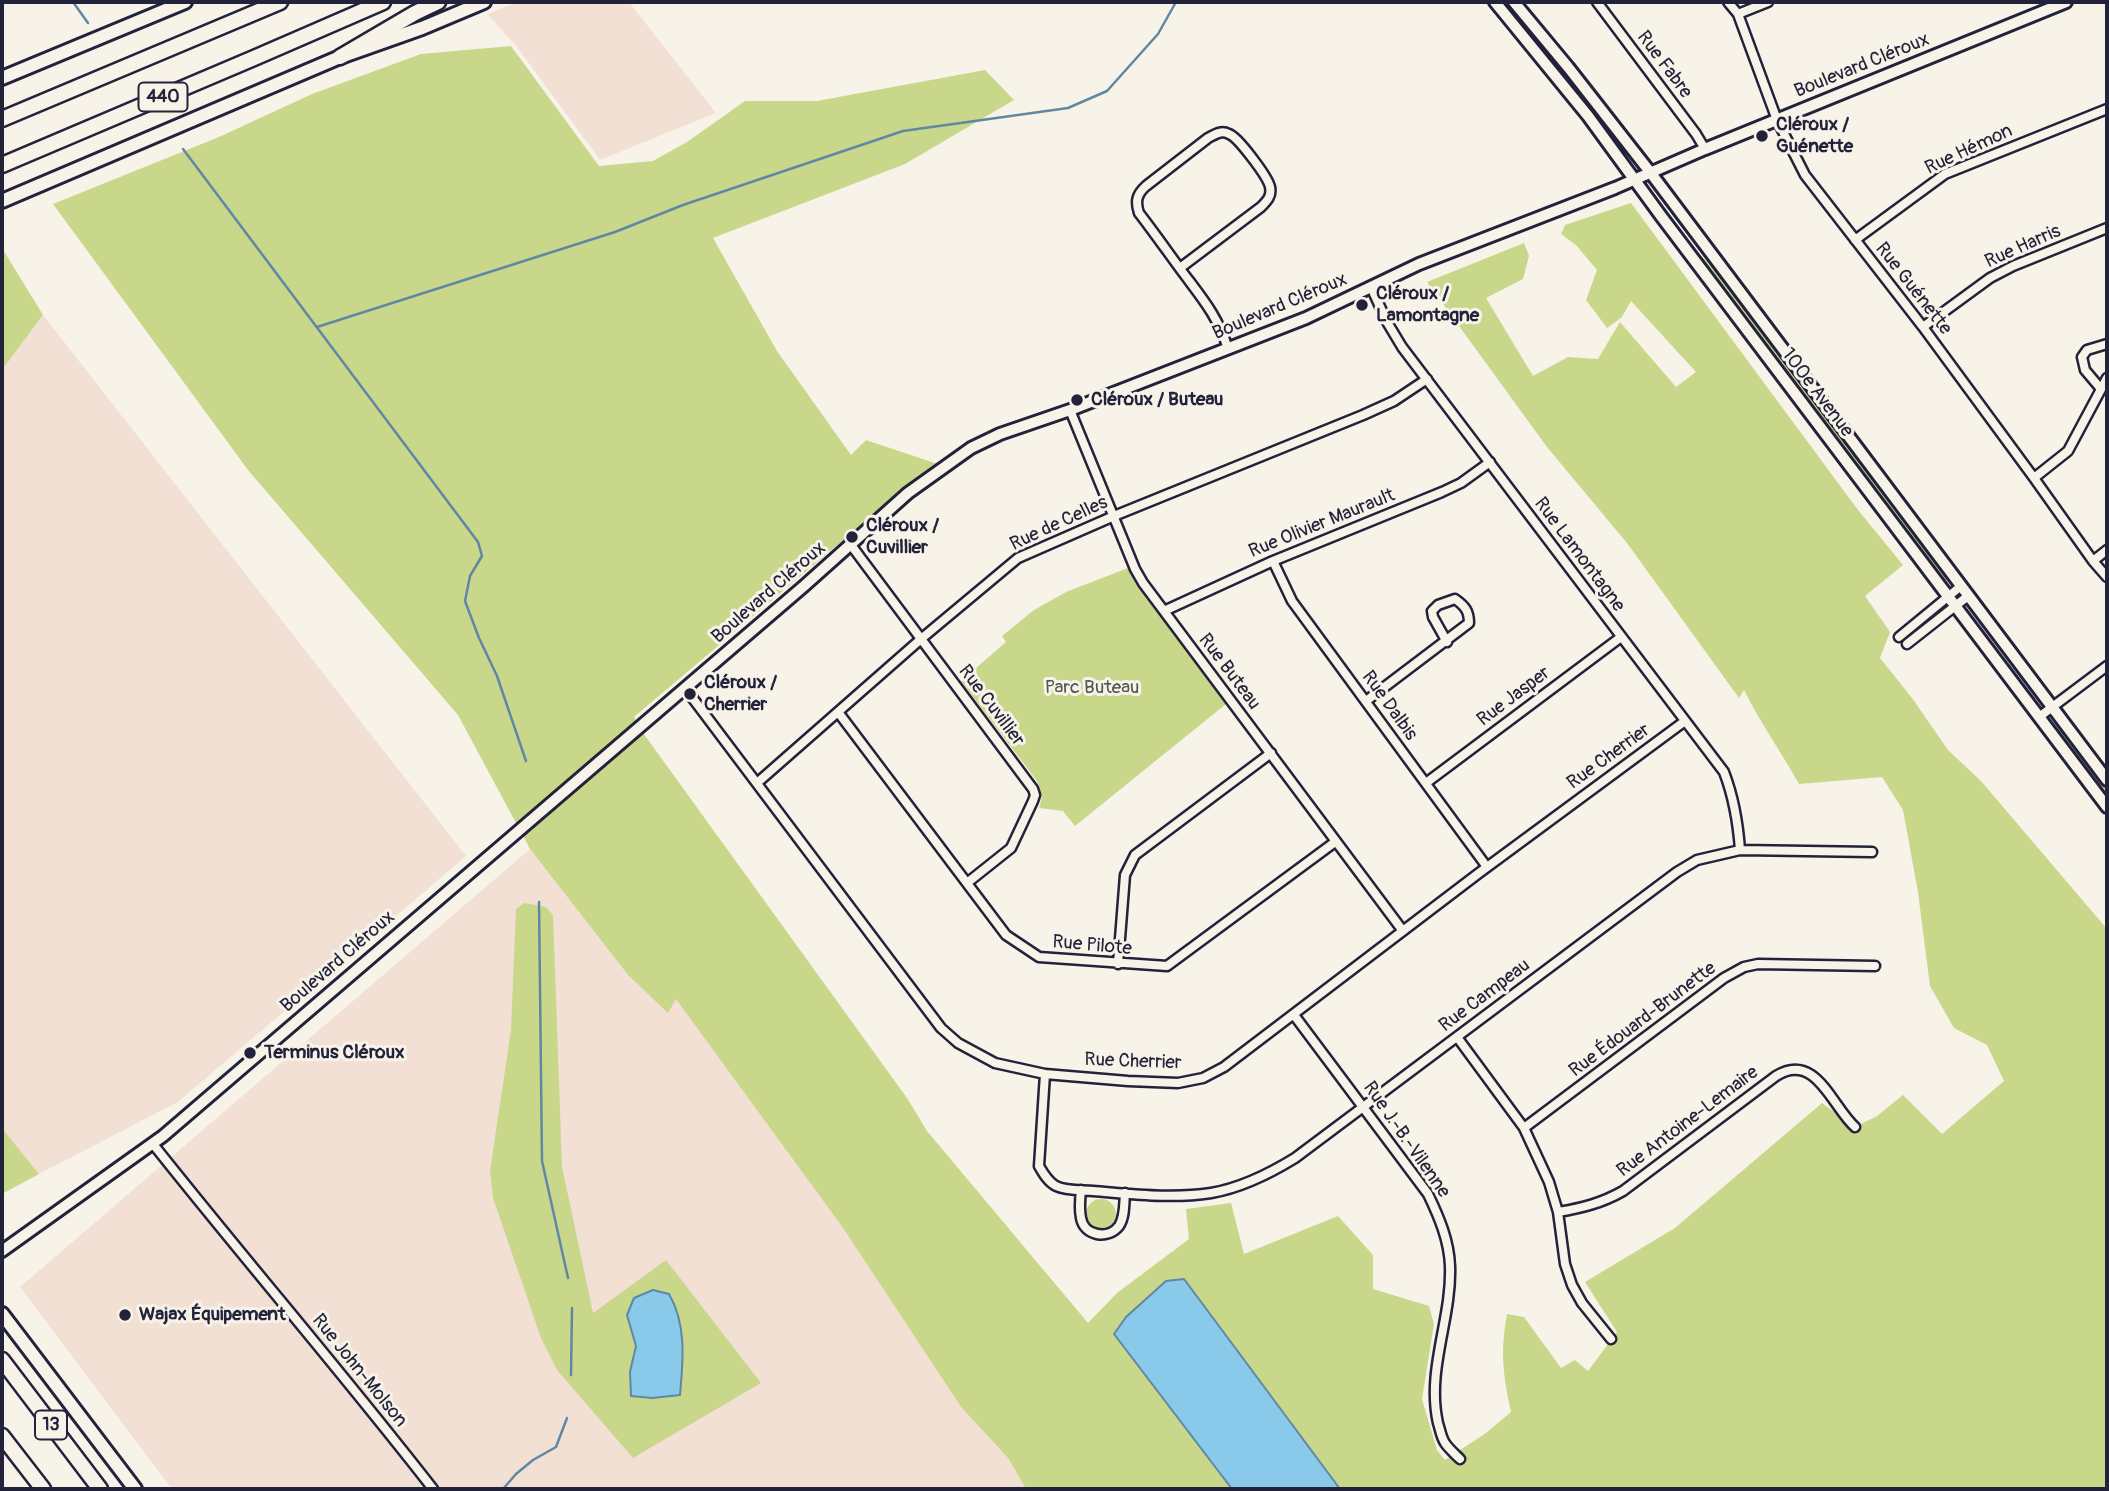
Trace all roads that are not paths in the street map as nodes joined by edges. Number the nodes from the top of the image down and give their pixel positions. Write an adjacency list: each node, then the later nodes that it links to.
1 (185, 2): 14 (main road)
2 (280, 2): 16 (highway, 440)
3 (383, 2): 19 (highway, 440)
4 (438, 2): 13 (highway)
5 (484, 2): 13 (main road)
6 (1495, 2): 21 (street, 100e Avenue)
7 (1514, 2): 20 (street, 100e Avenue)
8 (1597, 2): 18 (street, Rue Fabre)
9 (1728, 2): 12 (street, Rue Guénette)
10 (1768, 2): 12 (street)
11 (2066, 2): 17 (street, Boulevard Cléroux)
12 (1738, 14): 17 (street, Rue Guénette)
13 (340, 57): 22 (main road)
14 (2, 78)
15 (2107, 109): 24 (street, Rue Hémon)
16 (2, 118)
17 (1777, 120): 18 (street, Boulevard Cléroux); 24 (street, Rue Guénette)
18 (1705, 149): 20 (street, Boulevard Cléroux)
19 (2, 165)
20 (1650, 172): 21 (street, Boulevard Cléroux); 42 (street, 100e Avenue)
21 (1634, 179): 26 (street, Boulevard Cléroux); 43 (street, 100e Avenue)
22 (2, 201)
23 (2107, 228): 27 (street, Rue Harris)
24 (1855, 240): 27 (street, Rue Guénette)
25 (1180, 268): 25 (street); 29 (street)
26 (1371, 287): 29 (street, Boulevard Cléroux); 31 (street, Rue Lamontagne)
27 (1923, 327): 35 (street, Rue Guénette)
28 (2107, 344): 32 (street)
29 (1228, 349): 33 (street, Boulevard Cléroux)
30 (2107, 378): 32 (street)
31 (1427, 379): 34 (street, Rue Lamontagne); 36 (street, Rue de Celles)
32 (2101, 389): 35 (street)
33 (1070, 411): 36 (street, Rue Buteau); 37 (street, Boulevard Cléroux)
34 (1490, 462): 39 (street, Rue Olivier Maurault); 45 (street, Rue Lamontagne)
35 (2034, 478): 40 (street, Rue Guénette)
36 (1114, 516): 44 (street, Rue Buteau); 47 (street, Rue de Celles)
37 (850, 545): 47 (street, Rue Cuvillier); 51 (street, Boulevard Cléroux)
38 (2107, 550): 40 (street)
39 (1273, 561): 44 (street, Rue Olivier Maurault); 52 (street, Rue Dalbis)
40 (2093, 561): 41 (street, Rue Guénette)
41 (2107, 577)
42 (1965, 591): 43 (street); 53 (street, 100e Avenue)
43 (1952, 602): 46 (street); 49 (street); 55 (street, 100e Avenue)
44 (1164, 611): 57 (street, Rue Buteau)
45 (1621, 637): 56 (street, Rue Lamontagne); 60 (street, Rue Jasper)
46 (1899, 637)
47 (921, 639): 54 (street, Rue de Celles); 66 (street, Rue Cuvillier)
48 (1447, 642): 48 (street); 52 (street)
49 (1907, 645)
50 (2107, 666): 53 (street)
51 (685, 688): 59 (street, Rue Cherrier); 76 (street, Boulevard Cléroux)
52 (1366, 701): 60 (street, Rue Dalbis)
53 (2053, 707): 55 (street); 58 (street, 100e Avenue)
54 (838, 712): 59 (street, Rue de Celles); 66 (street, Rue Pilote)
55 (2039, 717): 61 (street, 100e Avenue)
56 (1685, 720): 63 (street, Rue Lamontagne); 65 (street, Rue Cherrier)
57 (1271, 753): 62 (street, Rue Buteau); 68 (street)
58 (2107, 780)
59 (757, 783): 72 (street, Rue Cherrier)
60 (1426, 783): 65 (street, Rue Dalbis)
61 (2107, 807)
62 (1335, 842): 67 (street, Rue Buteau); 68 (street, Rue Pilote)
63 (1740, 850): 64 (street, Rue Campeau); 71 (street, Rue Campeau)
64 (1872, 852)
65 (1487, 867): 67 (street, Rue Cherrier)
66 (967, 883): 68 (street, Rue Pilote)
67 (1403, 931): 70 (street, Rue Cherrier)
68 (1118, 964)
69 (1875, 966): 75 (street, Rue Édouard-Brunette)
70 (1294, 1015): 72 (street, Rue Cherrier); 73 (street, Rue J.-B.-Vilenne)
71 (1457, 1037): 73 (street, Rue Campeau); 75 (street)
72 (1045, 1074): 77 (street, Rue Campeau)
73 (1364, 1105): 78 (street, Rue Campeau); 85 (street, Rue J.-B.-Vilenne)
74 (1855, 1127): 79 (street, Rue Antoine-Lemaire)
75 (1524, 1128): 79 (street)
76 (153, 1144): 80 (street, Boulevard Cléroux); 89 (street, Rue John-Molson)
77 (1081, 1190): 78 (street, Rue Campeau); 78 (street)
78 (1125, 1193)
79 (1559, 1212): 82 (street)
80 (2, 1251)
81 (2, 1314): 88 (main road)
82 (1611, 1339)
83 (2, 1360): 87 (highway, 13)
84 (2, 1436): 86 (highway, 13)
85 (1460, 1459)
86 (43, 1489)
87 (100, 1489)
88 (135, 1489)
89 (433, 1489)

